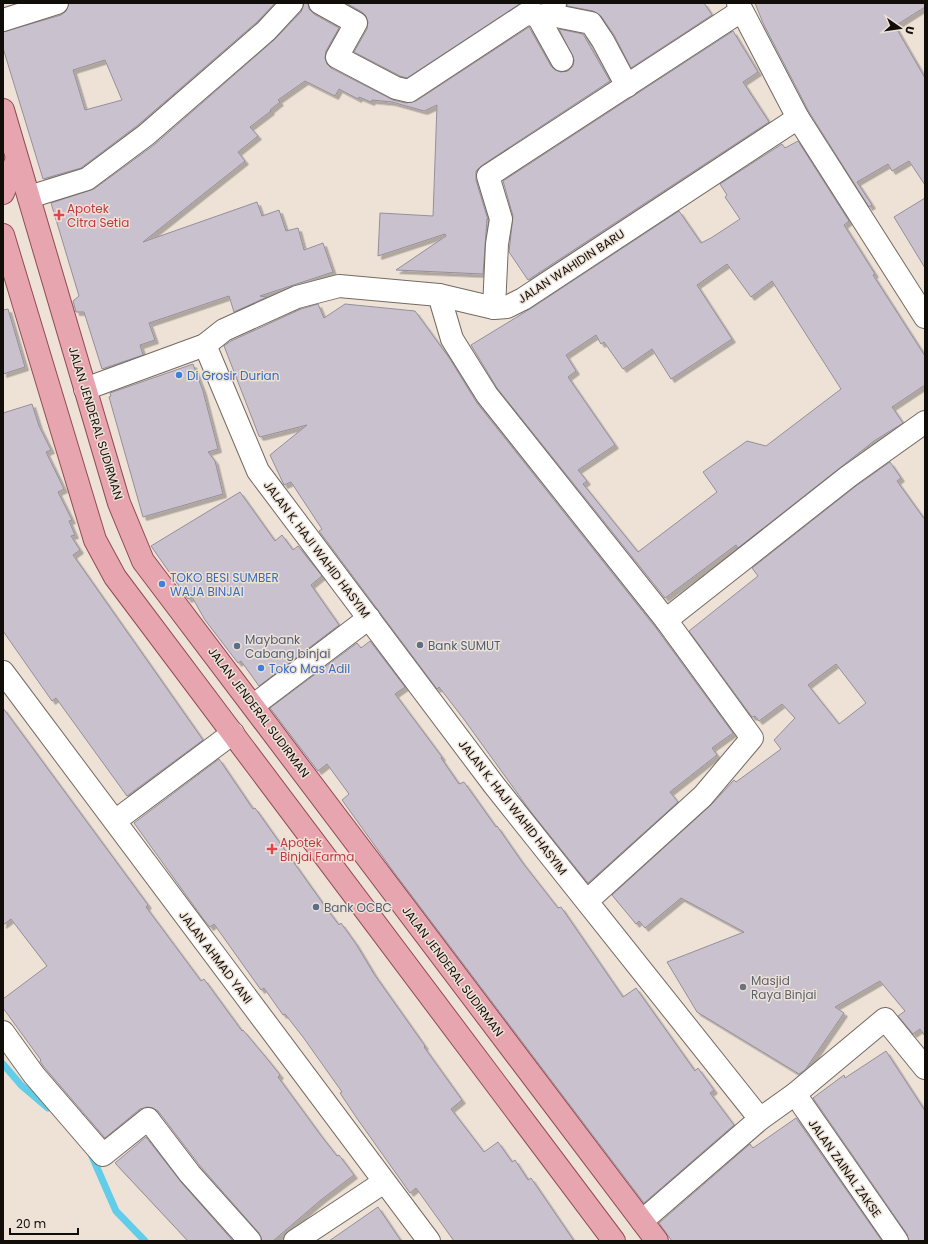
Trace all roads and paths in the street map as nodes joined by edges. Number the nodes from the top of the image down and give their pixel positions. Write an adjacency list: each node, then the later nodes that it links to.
1 (57, 3): 6 (street)
2 (292, 3): 13 (street)
3 (320, 3): 5 (street)
4 (740, 7): 8 (street); 10 (street)
5 (549, 10): 7 (street); 8 (street)
6 (3, 20)
7 (562, 60)
8 (627, 86): 16 (street)
9 (3, 110): 11 (main road, JALAN JENDERAL SUDIRMAN)
10 (798, 118): 16 (street, JALAN WAHIDIN BARU); 17 (street)
11 (17, 159): 12 (main road); 13 (main road, JALAN JENDERAL SUDIRMAN)
12 (3, 193)
13 (29, 197): 19 (main road, JALAN JENDERAL SUDIRMAN)
14 (3, 235): 25 (main road)
15 (440, 295): 16 (street, JALAN WAHIDIN BARU); 18 (street, JALAN WAHIDIN BARU); 22 (street)
16 (494, 308)
17 (925, 317)
18 (205, 345): 19 (street, JALAN WAHIDIN BARU); 21 (street, JALAN K. HAJI WAHID HASYIM)
19 (85, 388): 24 (main road, JALAN JENDERAL SUDIRMAN)
20 (925, 422): 22 (street)
21 (369, 618): 24 (street); 27 (street, JALAN K. HAJI WAHID HASYIM)
22 (666, 620): 27 (street)
23 (3, 672): 26 (street, JALAN AHMAD YANI)
24 (254, 705): 28 (main road, JALAN JENDERAL SUDIRMAN)
25 (233, 733): 26 (street); 29 (main road)
26 (115, 821): 34 (street, JALAN AHMAD YANI)
27 (587, 901): 33 (street, JALAN K. HAJI WAHID HASYIM)
28 (414, 919): 29 (main road); 35 (main road, JALAN JENDERAL SUDIRMAN)
29 (387, 939): 39 (main road)
30 (3, 1032): 36 (street)
31 (925, 1068): 32 (street)
32 (794, 1094): 33 (street); 41 (street, JALAN ZAINAL ZAKSE)
33 (760, 1119): 35 (street)
34 (384, 1182): 37 (street); 38 (street, JALAN AHMAD YANI)
35 (642, 1221): 40 (main road, JALAN JENDERAL SUDIRMAN)
36 (250, 1241)
37 (294, 1241)
38 (429, 1241)
39 (614, 1241)
40 (657, 1241)
41 (897, 1241)

